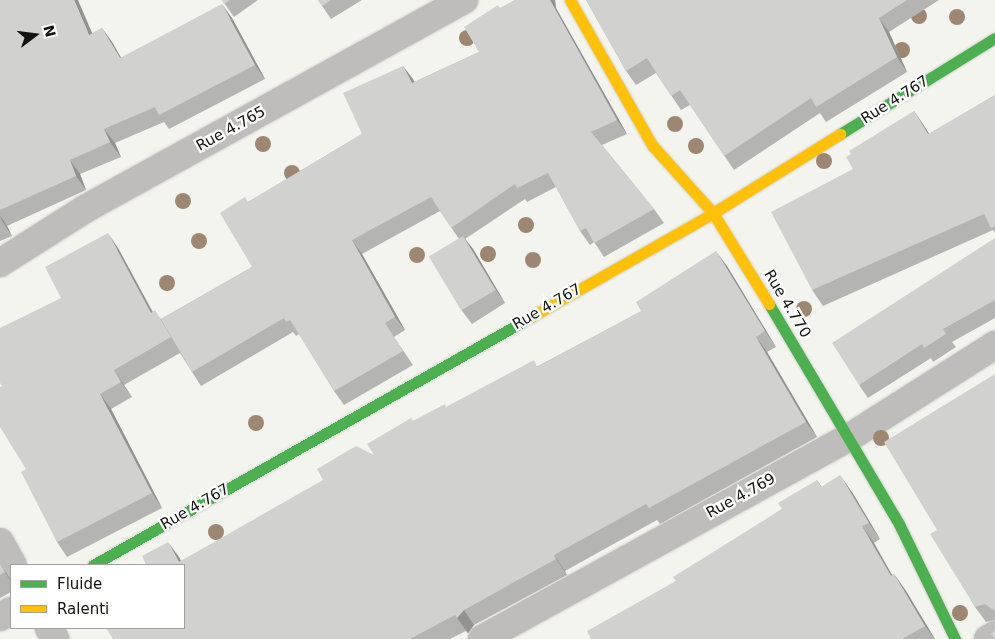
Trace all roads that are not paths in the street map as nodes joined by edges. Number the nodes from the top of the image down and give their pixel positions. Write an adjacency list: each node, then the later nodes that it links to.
1 (464, 0): 5 (street, Rue 4.765)
2 (570, 0): 4 (street, Rue 4.770)
3 (995, 38): 4 (street, Rue 4.767)
4 (714, 213): 7 (street, Rue 4.770); 10 (street, Rue 4.767)
5 (0, 263)
6 (995, 345): 7 (street, Rue 4.769)
7 (850, 437): 12 (street, Rue 4.769); 13 (street, Rue 4.770)
8 (0, 542): 9 (street)
9 (12, 564)
10 (95, 564)
11 (995, 635): 14 (street)
12 (482, 639)
13 (955, 639)
14 (988, 639)

